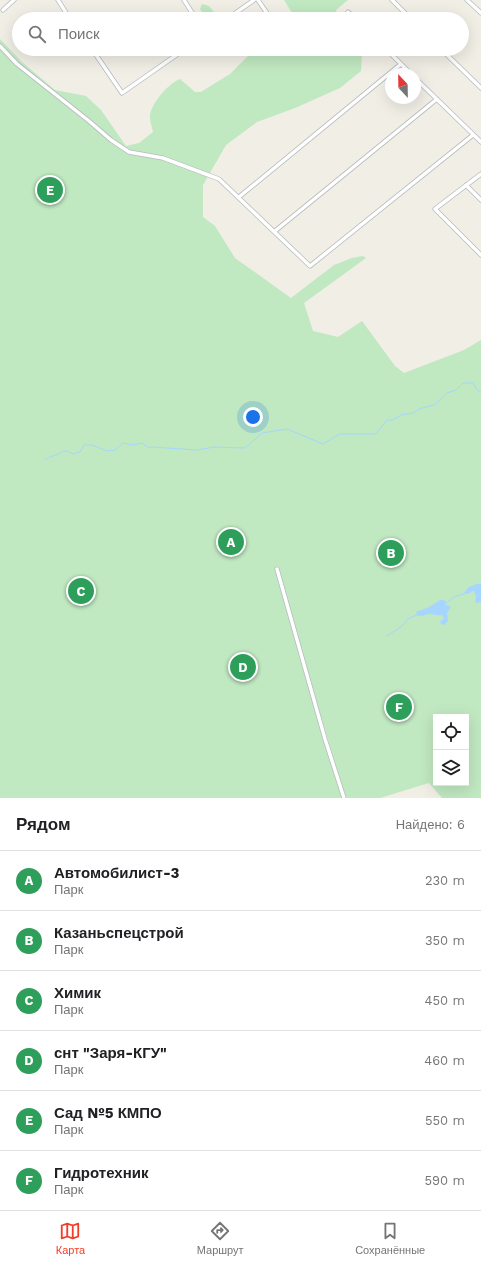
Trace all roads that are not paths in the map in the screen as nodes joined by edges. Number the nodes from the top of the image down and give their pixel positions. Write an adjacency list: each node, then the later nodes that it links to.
1 (14, 0): 8 (street)
2 (58, 0): 9 (street)
3 (184, 0): 10 (street)
4 (254, 0): 11 (street)
5 (258, 0): 12 (street)
6 (392, 0): 13 (street)
7 (467, 0): 14 (street)
8 (3, 10)
9 (66, 12)
10 (192, 12)
11 (237, 12)
12 (267, 12)
13 (404, 12)
14 (481, 13)
15 (0, 46): 29 (street)
16 (97, 56): 17 (street)
17 (175, 56)
18 (393, 56): 20 (street)
19 (448, 56): 23 (street)
20 (402, 64): 21 (street); 29 (street)
21 (406, 68)
22 (421, 84): 24 (street)
23 (481, 88)
24 (437, 100): 25 (street); 31 (street)
25 (473, 135): 26 (street); 31 (street)
26 (481, 142)
27 (481, 174): 28 (street)
28 (466, 185): 30 (street); 32 (street)
29 (239, 197): 31 (street)
30 (481, 200)
31 (275, 231)
32 (481, 255)
33 (277, 569): 34 (street)
34 (344, 798)

